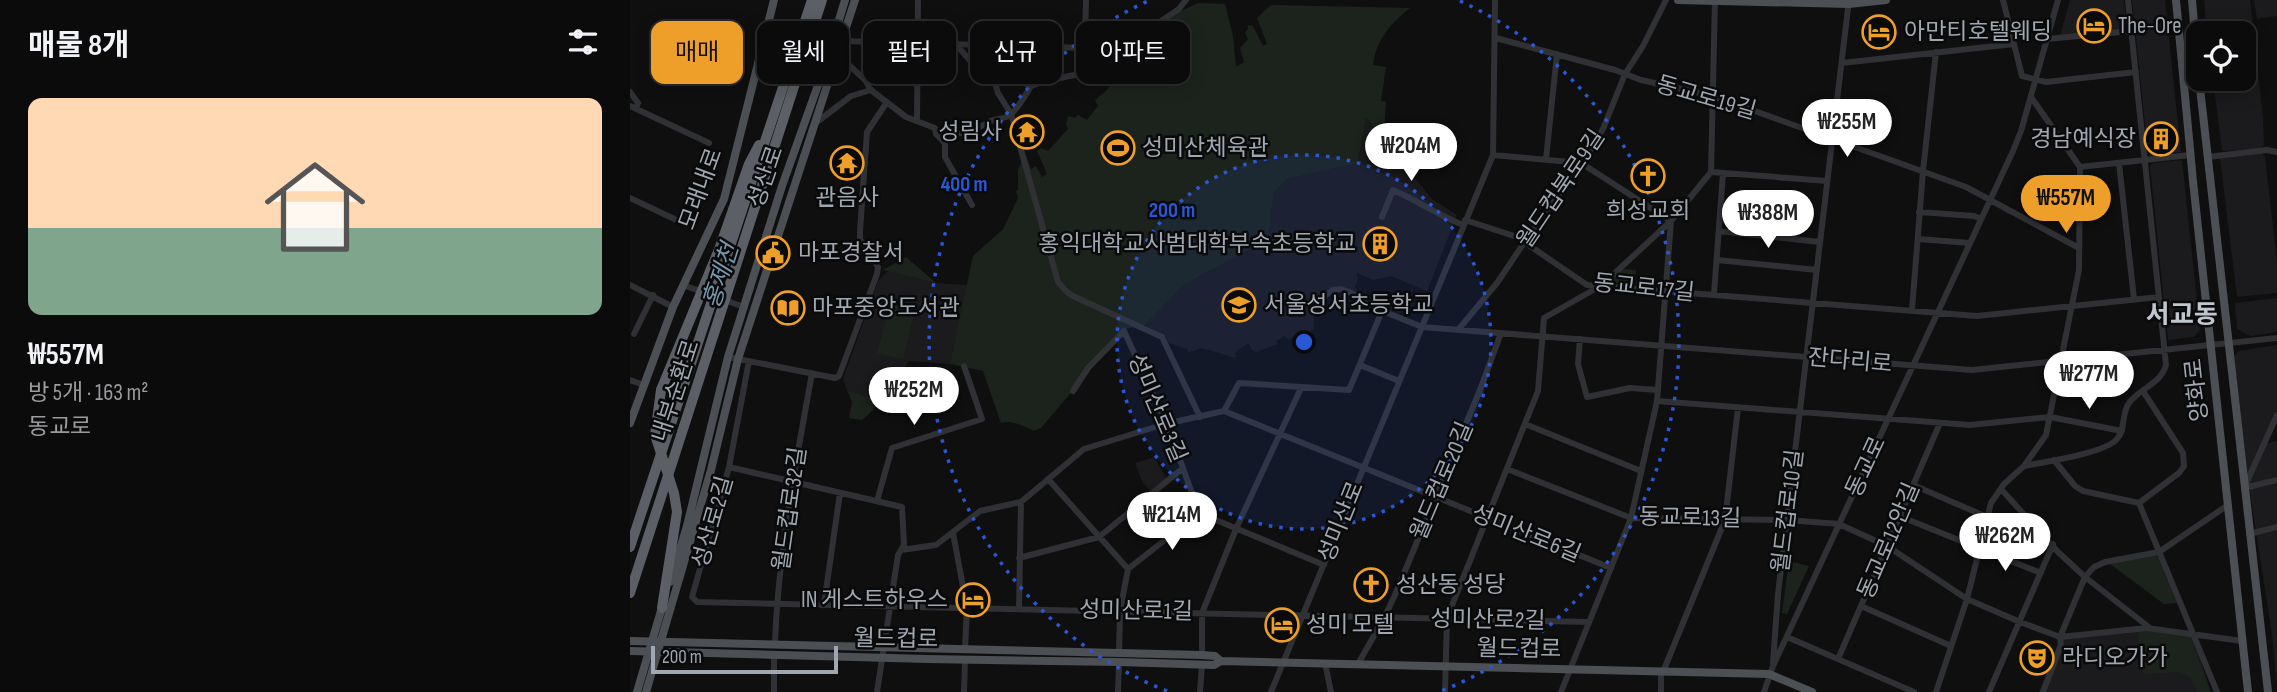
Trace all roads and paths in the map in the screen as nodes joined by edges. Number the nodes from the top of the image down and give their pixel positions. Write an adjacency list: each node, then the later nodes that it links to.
1 (774, 0): 90 (main road, 모래내로)
2 (812, 0): 53 (highway, 내부순환로, bridge)
3 (822, 0): 192 (highway, 내부순환로, bridge)
4 (845, 0): 101 (main road, 성산로)
5 (855, 0): 20 (main road)
6 (918, 0): 21 (street)
7 (1086, 0): 22 (street)
8 (1186, 0): 23 (street)
9 (1495, 0): 26 (street, 성미산로)
10 (1666, 0): 38 (street, 월드컵북로9길)
11 (1678, 0): 18 (main road)
12 (1886, 0): 19 (main road)
13 (2003, 0): 29 (street)
14 (2058, 0): 27 (street, 동교로)
15 (2128, 0): 25 (street)
16 (2176, 0): 61 (main road, 양화로)
17 (2192, 0): 24 (main road)
18 (1715, 1): 19 (main road); 48 (street)
19 (1849, 2): 34 (street, 월드컵로10길)
20 (848, 21)
21 (918, 21)
22 (1086, 21)
23 (1161, 21)
24 (2194, 21)
25 (2131, 31): 27 (street); 36 (street)
26 (1496, 38): 32 (street, 동교로19길); 60 (street, 성미산로)
27 (2047, 39): 39 (street, 동교로)
28 (958, 44): 30 (street); 33 (street)
29 (2014, 44): 31 (street); 39 (street)
30 (1076, 48)
31 (1936, 52): 34 (street); 69 (street)
32 (1557, 54): 38 (street, 동교로19길); 63 (street)
33 (970, 61)
34 (1842, 63): 57 (street, 월드컵로10길)
35 (849, 66): 45 (street)
36 (2136, 72): 39 (street); 64 (street)
37 (1076, 74): 44 (street)
38 (1625, 74): 48 (street, 동교로19길); 65 (street, 월드컵북로9길)
39 (2036, 79): 49 (street, 동교로)
40 (828, 84): 55 (main road)
41 (916, 84): 54 (street)
42 (995, 84): 52 (street)
43 (1026, 84): 44 (street)
44 (1031, 86): 52 (street)
45 (871, 90): 50 (street); 55 (street)
46 (2200, 91): 62 (main road, 양화로)
47 (630, 92): 51 (street)
48 (1713, 96): 57 (street, 동교로19길); 68 (street)
49 (2031, 96): 67 (street); 73 (street, 동교로)
50 (887, 102): 54 (street); 124 (street)
51 (633, 107): 58 (street)
52 (1011, 114): 56 (street); 139 (street)
53 (774, 117): 182 (highway, 내부순환로, bridge); 198 (highway, bridge)
54 (916, 120): 56 (street)
55 (817, 122): 118 (main road)
56 (941, 139): 74 (street)
57 (1832, 139): 69 (street, 동교로19길); 71 (street, 월드컵로10길)
58 (709, 143)
59 (2277, 152): 62 (street)
60 (1493, 155): 63 (street); 79 (street, 성미산로)
61 (2190, 155): 64 (street); 113 (main road, 양화로)
62 (2208, 157): 112 (main road, 양화로)
63 (1546, 159): 65 (street)
64 (2146, 160): 66 (street); 95 (street)
65 (1581, 163): 78 (street); 83 (street, 월드컵북로9길)
66 (2119, 163): 67 (street); 96 (street)
67 (2080, 167): 86 (street)
68 (1712, 172): 70 (street); 78 (street)
69 (1923, 172): 73 (street, 동교로19길); 75 (street)
70 (1723, 173): 71 (street); 81 (street, 동교로17길)
71 (1827, 181): 84 (street, 월드컵로10길)
72 (630, 198): 80 (street)
73 (1990, 200): 77 (street, 동교로); 86 (street)
74 (972, 205)
75 (1919, 212): 77 (street); 82 (street)
76 (1382, 217): 79 (street, 동교로17길)
77 (1982, 219): 85 (street, 동교로)
78 (1671, 221): 91 (street); 92 (street)
79 (1464, 223): 83 (street, 동교로17길); 105 (street, 성미산로)
80 (687, 225)
81 (1719, 231): 84 (street); 87 (street, 동교로17길)
82 (1918, 239): 85 (street); 102 (street)
83 (1525, 240): 91 (street, 동교로17길); 106 (street, 월드컵북로9길)
84 (1820, 242): 88 (street, 월드컵로10길)
85 (1970, 243): 104 (street, 동교로)
86 (2080, 248): 99 (street)
87 (1717, 260): 88 (street); 93 (street, 동교로17길)
88 (1817, 270): 97 (street, 월드컵로10길)
89 (630, 285): 94 (street)
90 (683, 285): 100 (main road, 모래내로); 101 (street, bridge)
91 (1602, 285): 92 (street, 동교로17길); 109 (street)
92 (1665, 291): 93 (street, 동교로17길); 114 (street)
93 (1714, 294): 97 (street, 동교로17길)
94 (653, 295): 100 (street); 108 (street)
95 (2159, 297): 96 (street, 동교로17길); 115 (street)
96 (2134, 299): 99 (street, 동교로17길)
97 (1812, 303): 102 (street, 동교로17길); 117 (street, 월드컵로10길)
98 (1313, 304): 103 (street, 잔다리로)
99 (2073, 305): 104 (street, 동교로17길); 120 (street)
100 (673, 307): 127 (main road, 모래내로)
101 (744, 307): 116 (main road, 성산로)
102 (1912, 310): 104 (street, 동교로17길)
103 (1382, 312): 105 (street, 잔다리로); 121 (street)
104 (1938, 313): 123 (street, 동교로)
105 (1422, 327): 106 (street, 잔다리로); 126 (street, 성미산로)
106 (1458, 330): 107 (street, 잔다리로)
107 (1501, 333): 109 (street, 잔다리로); 162 (street, 월드컵로20길)
108 (634, 334)
109 (1542, 337): 111 (street, 잔다리로); 145 (street)
110 (2277, 338): 112 (street, 잔다리로)
111 (1580, 339): 114 (street, 잔다리로); 129 (street)
112 (2229, 344): 113 (street, 잔다리로); 159 (main road, 양화로)
113 (2212, 345): 115 (street, 잔다리로); 166 (main road, 양화로)
114 (1662, 346): 117 (street, 잔다리로); 129 (street)
115 (2165, 351): 120 (street, 잔다리로); 131 (street)
116 (728, 357): 118 (street); 198 (main road, 성산로)
117 (1806, 357): 123 (street, 잔다리로); 137 (street, 월드컵로10길)
118 (738, 359): 119 (street); 214 (main road)
119 (749, 361): 124 (street); 150 (street, 성산로2길)
120 (2060, 361): 123 (street, 잔다리로); 140 (street)
121 (1360, 365): 126 (street); 128 (street)
122 (964, 366): 163 (street)
123 (1913, 366): 141 (street, 동교로)
124 (812, 373): 157 (street, 월드컵로32길)
125 (630, 380): 127 (street)
126 (1399, 381): 152 (street, 성미산로)
127 (644, 385): 142 (main road, 모래내로)
128 (1301, 387): 136 (street); 147 (street)
129 (1658, 390): 134 (street)
130 (1073, 391): 144 (street, 성미산로3길)
131 (2143, 391): 146 (street); 165 (street)
132 (913, 395): 133 (street)
133 (902, 400)
134 (1657, 401): 135 (street); 154 (street)
135 (1738, 408): 137 (street); 172 (street)
136 (1224, 411): 139 (street); 147 (street, 성미산로6길)
137 (1800, 413): 141 (street); 173 (street, 월드컵로10길)
138 (2277, 415): 159 (street)
139 (1200, 416): 144 (street)
140 (2050, 416): 143 (street); 146 (street); 149 (street)
141 (1889, 419): 143 (street); 174 (street, 동교로)
142 (630, 423)
143 (1940, 423): 158 (street, 동교로12안길)
144 (1166, 424): 151 (street, 성미산로3길); 155 (street)
145 (1525, 424): 153 (street); 154 (street)
146 (2122, 431): 148 (street)
147 (1279, 434): 152 (street, 성미산로6길); 176 (street)
148 (2054, 460): 149 (street); 165 (street)
149 (2024, 466): 160 (street)
150 (729, 467): 157 (street); 194 (street, 성산로2길)
151 (1183, 468): 167 (street, 성미산로3길); 179 (street)
152 (1363, 468): 162 (street, 성미산로6길); 187 (street, 성미산로)
153 (1507, 469): 170 (street); 171 (street, 동교로13길)
154 (1641, 471): 171 (street)
155 (1048, 479): 164 (street); 179 (street)
156 (2277, 480): 159 (street)
157 (792, 482): 161 (street); 194 (street, 월드컵로32길)
158 (1913, 485): 168 (street, 동교로12안길); 169 (street)
159 (2244, 488): 178 (main road, 양화로)
160 (2001, 489): 169 (street); 180 (street)
161 (840, 493): 163 (street); 195 (street)
162 (1436, 497): 170 (street, 성미산로6길); 204 (street, 월드컵로20길)
163 (877, 501): 184 (street)
164 (1021, 502): 177 (street); 186 (street)
165 (2139, 503): 185 (street)
166 (2228, 505): 185 (street); 216 (main road, 양화로)
167 (1199, 513): 176 (street); 189 (street)
168 (1899, 516): 181 (street, 동교로12안길); 183 (street)
169 (1987, 517): 183 (street)
170 (1487, 518): 188 (street, 성미산로6길); 205 (street)
171 (1631, 518): 172 (street, 동교로13길); 188 (street)
172 (1724, 520): 173 (street, 동교로13길); 239 (street)
173 (1787, 520): 174 (street, 동교로13길); 208 (street, 월드컵로10길)
174 (1839, 524): 181 (street); 209 (street, 동교로)
175 (2277, 527): 178 (street)
176 (1236, 529): 187 (street); 202 (street)
177 (953, 533): 184 (street); 199 (street)
178 (2249, 534): 260 (main road, 양화로)
179 (1099, 537): 186 (street); 189 (street)
180 (2053, 544): 190 (street); 191 (street)
181 (1887, 546): 193 (street); 197 (street, 동교로12안길)
182 (630, 547)
183 (1980, 548): 190 (street); 193 (street)
184 (901, 550): 196 (street)
185 (2159, 552): 191 (street); 211 (street)
186 (1020, 558): 200 (street)
187 (1324, 565): 203 (street, 성미산로)
188 (1611, 568): 206 (street)
189 (1128, 569): 201 (street)
190 (2041, 573): 207 (street)
191 (2085, 577): 210 (street); 213 (street)
192 (630, 593)
193 (1967, 599): 207 (street); 218 (street)
194 (776, 604): 195 (street, 성미산로1길); 217 (street, 월드컵로32길)
195 (824, 604): 196 (street, 성미산로1길)
196 (890, 606): 199 (street, 성미산로1길); 220 (street)
197 (1861, 606): 218 (street); 230 (street, 동교로12안길)
198 (662, 608): 214 (main road, 성산로)
199 (967, 608): 200 (street, 성미산로1길); 222 (street, 월드컵로)
200 (1019, 609): 201 (street, 성미산로1길)
201 (1120, 611): 202 (street, 성미산로1길); 227 (street)
202 (1202, 612): 203 (street, 성미산로1길); 232 (street)
203 (1304, 615): 204 (street, 성미산로2길); 233 (street, 성미산로)
204 (1384, 618): 205 (street, 성미산로2길); 235 (street, 월드컵로20길)
205 (1447, 618): 206 (street, 성미산로2길); 236 (street)
206 (1589, 622): 237 (street)
207 (2020, 622): 213 (street); 256 (street)
208 (1775, 625): 209 (street); 238 (street, 월드컵로10길)
209 (1791, 625): 212 (street, 동교로)
210 (2151, 628): 211 (street); 213 (street)
211 (2193, 633): 216 (street); 258 (street)
212 (1787, 637): 230 (street); 238 (street, 동교로)
213 (2060, 637): 257 (street)
214 (657, 640): 215 (main road, 월드컵로); 217 (main road, 월드컵로); 224 (main road, 성산로)
215 (630, 641)
216 (2242, 641): 259 (main road, 양화로)
217 (775, 645): 219 (main road, 월드컵로)
218 (1951, 646): 255 (street)
219 (851, 647): 220 (main road, 월드컵로); 226 (main road)
220 (882, 648): 221 (main road, 월드컵로); 228 (street)
221 (918, 649): 222 (main road, 월드컵로); 229 (main road)
222 (965, 649): 227 (main road, 월드컵로)
223 (630, 651): 224 (main road, 월드컵로)
224 (654, 652): 225 (main road, 월드컵로); 240 (main road, 성산로); 241 (main road, 성산로)
225 (774, 655): 226 (main road, 월드컵로); 242 (street)
226 (851, 657): 228 (main road, 월드컵로)
227 (1119, 657): 231 (main road, 월드컵로); 232 (main road, 월드컵로); 245 (street)
228 (881, 658): 229 (main road, 월드컵로); 243 (street)
229 (918, 659): 231 (main road, 월드컵로)
230 (1838, 659): 254 (street)
231 (965, 660): 244 (street)
232 (1202, 660): 233 (main road, 월드컵로); 246 (street)
233 (1284, 662): 234 (main road, 월드컵로); 247 (street, 성미산로)
234 (1325, 663): 235 (main road, 월드컵로); 248 (street)
235 (1357, 664): 236 (main road, 월드컵로)
236 (1445, 666): 237 (main road, 월드컵로); 249 (street)
237 (1569, 670): 239 (main road, 월드컵로); 250 (street)
238 (1771, 670): 239 (main road, 월드컵로); 252 (street, 동교로); 253 (main road, 월드컵로)
239 (1662, 671): 251 (street)
240 (637, 692)
241 (646, 692)
242 (774, 692)
243 (877, 692)
244 (964, 692)
245 (1118, 692)
246 (1200, 692)
247 (1271, 692)
248 (1331, 692)
249 (1445, 692)
250 (1561, 692)
251 (1661, 692)
252 (1764, 692)
253 (1812, 692)
254 (1914, 692)
255 (1936, 692)
256 (1989, 692)
257 (2043, 692)
258 (2217, 692)
259 (2248, 692)
260 (2268, 692)

